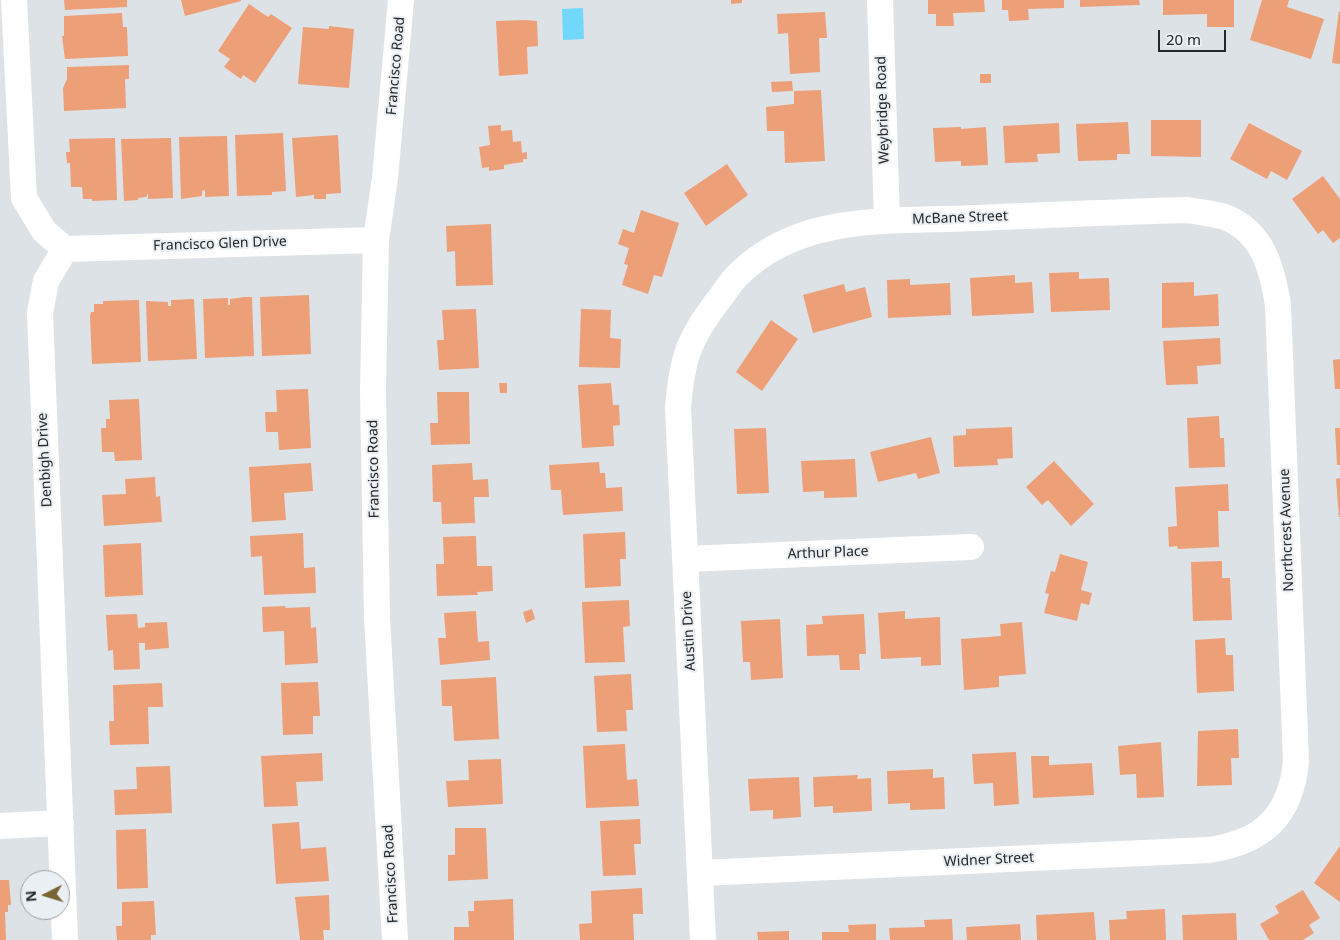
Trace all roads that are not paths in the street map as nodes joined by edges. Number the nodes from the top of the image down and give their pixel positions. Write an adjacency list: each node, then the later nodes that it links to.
1 (14, 0): 7 (street)
2 (402, 0): 6 (street, Francisco Road)
3 (880, 0): 4 (street, Weybridge Road)
4 (887, 220): 5 (street, McBane Street); 8 (street, McBane Street)
5 (1253, 237): 12 (street, Northcrest Avenue)
6 (376, 240): 7 (street, Francisco Glen Drive); 16 (street, Francisco Road)
7 (65, 249): 11 (street, Denbigh Drive)
8 (698, 326): 10 (street, Austin Drive)
9 (971, 547): 10 (street, Arthur Place)
10 (686, 559): 14 (street, Austin Drive)
11 (61, 823): 13 (street); 15 (street, Denbigh Drive)
12 (1272, 823): 14 (street, Widner Street)
13 (0, 826)
14 (700, 873): 17 (street, Austin Drive)
15 (65, 940)
16 (395, 940)
17 (703, 940)

